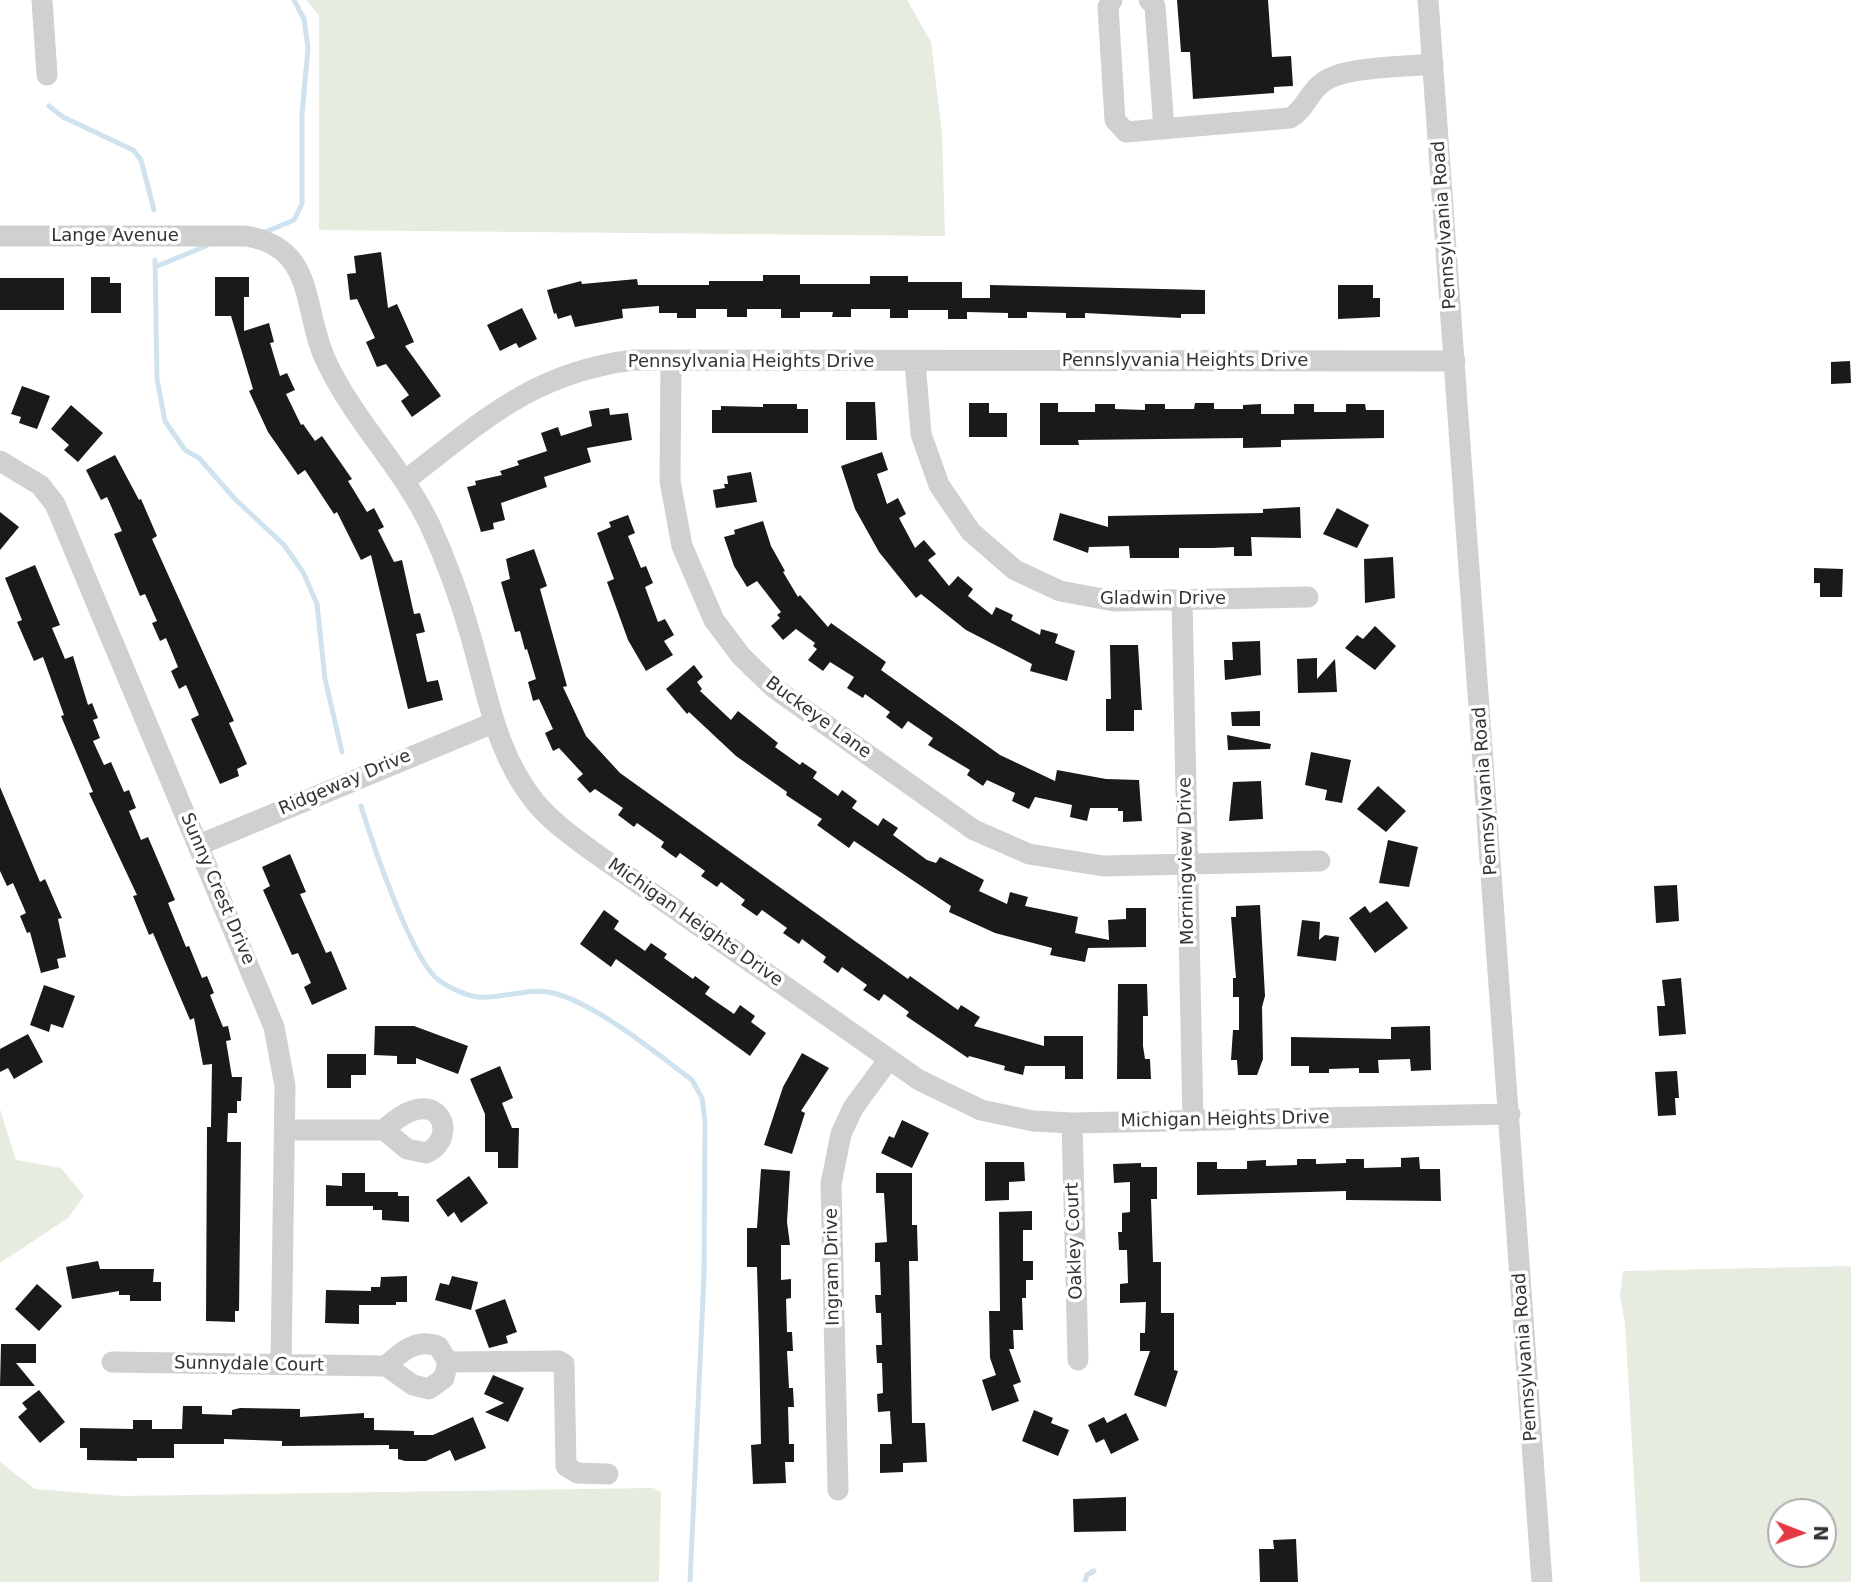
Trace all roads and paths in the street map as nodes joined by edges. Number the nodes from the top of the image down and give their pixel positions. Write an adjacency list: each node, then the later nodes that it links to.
1 (42, 0): 6 (street)
2 (1112, 0): 7 (street)
3 (1149, 0): 7 (street)
4 (1428, 0): 5 (street, Pennsylvania Road)
5 (1433, 64): 7 (street); 12 (street, Pennsylvania Road)
6 (47, 75)
7 (1164, 129)
8 (230, 235): 9 (street, Lange Avenue); 14 (street, Michigan Heights Drive)
9 (0, 236)
10 (671, 361): 11 (street, Pennsylvania Heights Drive); 14 (street, Pennsylvania Heights Drive); 20 (street, Buckeye Lane)
11 (915, 361): 12 (street, Pennslyvania Heights Drive); 16 (street, Gladwin Drive)
12 (1455, 361): 22 (street, Pennsylvania Road)
13 (0, 461): 18 (street, Sunny Crest Drive)
14 (406, 480): 17 (street, Michigan Heights Drive)
15 (1308, 597): 16 (street, Gladwin Drive)
16 (1182, 601): 20 (street, Morningview Drive)
17 (493, 723): 18 (street, Ridgeway Drive); 21 (street, Michigan Heights Drive)
18 (199, 845): 25 (street, Sunny Crest Drive)
19 (1320, 861): 20 (street, Buckeye Lane)
20 (1187, 864): 23 (street, Morningview Drive)
21 (889, 1059): 24 (street, Michigan Heights Drive); 33 (street, Ingram Drive)
22 (1510, 1114): 23 (street, Michigan Heights Drive); 34 (street, Pennsylvania Road)
23 (1193, 1121): 24 (street, Michigan Heights Drive)
24 (1072, 1123): 27 (street, Oakley Court)
25 (285, 1130): 26 (street); 30 (street, Sunny Crest Drive)
26 (384, 1130)
27 (1078, 1360)
28 (111, 1362): 30 (street, Sunnydale Court)
29 (448, 1362): 31 (street); 31 (street); 32 (street)
30 (281, 1364): 31 (street, Sunnydale Court)
31 (386, 1366)
32 (608, 1474)
33 (838, 1490)
34 (1542, 1582)

